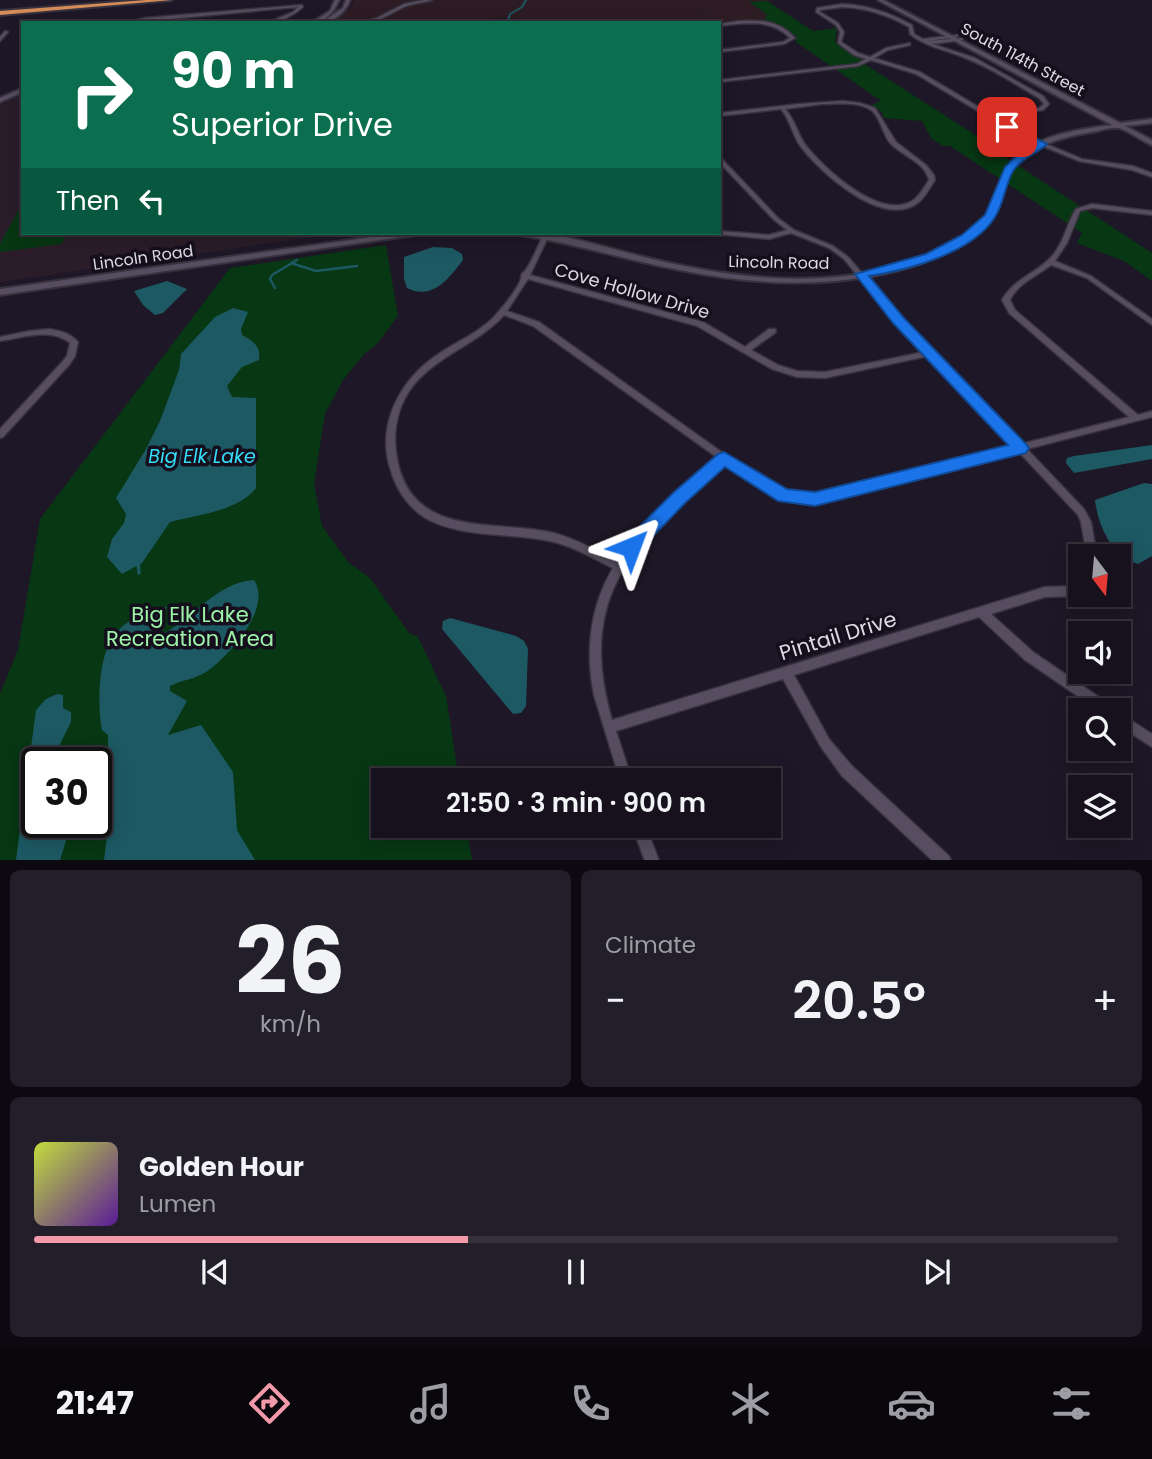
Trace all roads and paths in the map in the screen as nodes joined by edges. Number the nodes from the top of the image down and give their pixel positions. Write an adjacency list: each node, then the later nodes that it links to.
1 (124, 0): 7 (highway)
2 (169, 0): 7 (highway)
3 (337, 0): 10 (street)
4 (348, 0): 11 (street)
5 (430, 0): 12 (street)
6 (881, 0): 15 (street, South 114th Street)
7 (0, 11)
8 (136, 21): 9 (street)
9 (274, 21)
10 (318, 21)
11 (319, 21)
12 (369, 21)
13 (721, 25): 18 (street)
14 (3, 33): 16 (street)
15 (957, 38): 17 (street); 27 (street, South 114th Street)
16 (0, 40)
17 (923, 42): 19 (street); 19 (street); 25 (street)
18 (721, 51)
19 (872, 59): 20 (street); 25 (street)
20 (721, 81)
21 (21, 91): 22 (street)
22 (0, 100)
23 (782, 109): 23 (street); 24 (street)
24 (721, 115)
25 (990, 117): 30 (street)
26 (1152, 121): 27 (street, Lincoln Road)
27 (1124, 125): 28 (street, South 114th Street); 29 (street, South 114th Street); 30 (street, Lincoln Road)
28 (1152, 138)
29 (1152, 143)
30 (1042, 144): 32 (street); 40 (street, Lincoln Road)
31 (721, 160): 34 (street)
32 (1152, 175)
33 (1152, 213): 39 (street)
34 (792, 231): 35 (street); 40 (street)
35 (721, 233)
36 (401, 235): 42 (street, Lincoln Road)
37 (545, 235): 41 (street)
38 (550, 235): 40 (street, Lincoln Road)
39 (1051, 262): 44 (street); 50 (street)
40 (861, 274): 48 (street)
41 (524, 276): 43 (street); 47 (street, Cove Hollow Drive)
42 (0, 292)
43 (502, 312): 53 (street); 55 (street)
44 (1152, 323)
45 (772, 331): 47 (street)
46 (0, 339): 51 (street)
47 (746, 350): 48 (street, Cove Hollow Drive)
48 (929, 354): 52 (street)
49 (1152, 414): 50 (street)
50 (1136, 418): 52 (street)
51 (0, 435)
52 (1021, 448): 53 (street); 54 (street)
53 (724, 458): 55 (street)
54 (1090, 544)
55 (618, 566): 60 (street)
56 (1068, 592): 57 (street, Pintail Drive)
57 (981, 612): 58 (street, Pintail Drive); 59 (street)
58 (786, 672): 60 (street, Pintail Drive); 66 (street)
59 (1090, 698)
60 (610, 727): 63 (street)
61 (1131, 727): 62 (street)
62 (1152, 741)
63 (622, 768)
64 (644, 838): 65 (street)
65 (652, 860)
66 (944, 860)

